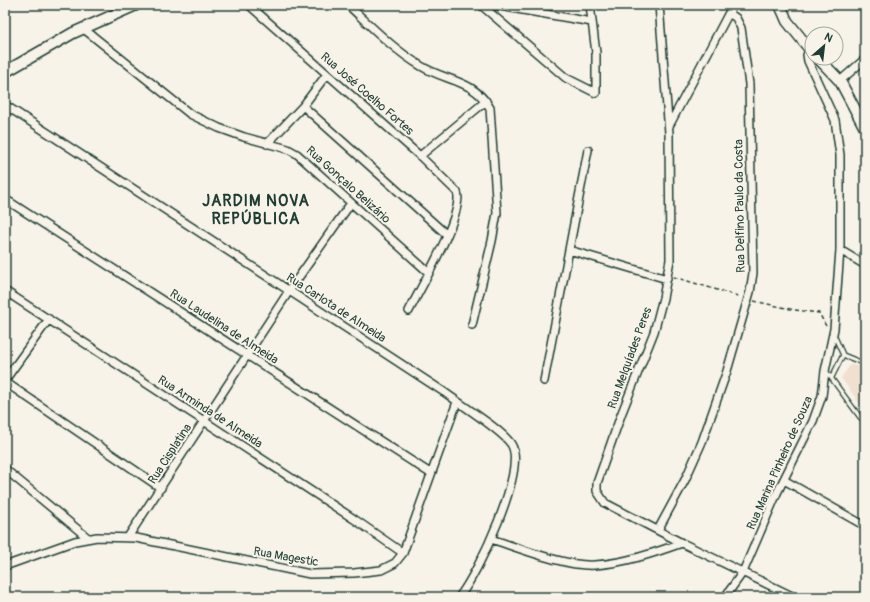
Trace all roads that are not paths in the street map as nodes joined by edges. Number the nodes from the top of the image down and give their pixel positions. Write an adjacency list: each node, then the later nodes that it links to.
1 (136, 5): 12 (street)
2 (249, 5): 18 (street, Rua José Coelho Fortes)
3 (348, 5): 20 (street)
4 (482, 5): 11 (street)
5 (493, 5): 11 (street)
6 (590, 5): 11 (street)
7 (659, 5): 23 (street, Rua Melquíades Peres)
8 (733, 5): 10 (street)
9 (780, 5): 13 (street)
10 (729, 13): 23 (street); 57 (street, Rua Delfino Paulo da Costa)
11 (592, 22)
12 (84, 29): 17 (street); 25 (street, Rua Gonçalo Belizário)
13 (804, 42)
14 (865, 59): 19 (street)
15 (810, 66): 32 (street, Rua Marina Pinheiro de Souza)
16 (826, 66): 19 (street)
17 (5, 72)
18 (327, 74): 22 (street); 27 (street, Rua José Coelho Fortes)
19 (840, 81): 24 (street)
20 (486, 100): 27 (street); 40 (street)
21 (5, 105): 36 (street, Rua Carlota de Almeida)
22 (303, 106): 25 (street); 30 (street)
23 (669, 126): 35 (street, Rua Melquíades Peres)
24 (865, 128)
25 (267, 144): 29 (street, Rua Gonçalo Belizário)
26 (588, 150): 31 (street)
27 (420, 156): 30 (street, Rua José Coelho Fortes)
28 (5, 200): 42 (street, Rua Laudelina de Almeida)
29 (351, 203): 34 (street, Rua Gonçalo Belizário); 36 (street, Rua Cisplatina)
30 (448, 235): 34 (street)
31 (569, 250): 35 (street); 48 (street)
32 (840, 250): 33 (street); 41 (street, Rua Marina Pinheiro de Souza)
33 (865, 265)
34 (428, 272): 38 (street)
35 (667, 279): 57 (street, Rua Melquíades Peres)
36 (289, 290): 42 (street, Rua Cisplatina); 49 (street, Rua Carlota de Almeida)
37 (5, 291): 39 (street, Rua Arminda de Almeida)
38 (409, 311)
39 (49, 319): 47 (street); 50 (street, Rua Arminda de Almeida)
40 (472, 324)
41 (834, 334): 43 (lane); 45 (street, Rua Marina Pinheiro de Souza)
42 (246, 355): 50 (street, Rua Cisplatina); 53 (street, Rua Laudelina de Almeida)
43 (843, 355): 44 (lane); 46 (lane)
44 (865, 364)
45 (825, 371): 46 (lane); 54 (street, Rua Marina Pinheiro de Souza)
46 (832, 377): 51 (lane)
47 (5, 381): 55 (street)
48 (544, 381)
49 (457, 402): 53 (street, Rua Magestic); 60 (street, Rua Carlota de Almeida)
50 (204, 422): 55 (street, Rua Cisplatina); 62 (street, Rua Arminda de Almeida)
51 (865, 424)
52 (5, 468): 59 (street)
53 (430, 473): 62 (street, Rua Magestic)
54 (784, 480): 56 (street); 64 (street, Rua Marina Pinheiro de Souza)
55 (161, 488): 58 (street, Rua Cisplatina)
56 (865, 526)
57 (658, 530): 61 (street, Rua Melquíades Peres)
58 (128, 537): 59 (street, Rua Magestic); 62 (street, Rua Magestic)
59 (88, 538): 63 (street, Rua Magestic)
60 (491, 539): 61 (street); 65 (street, Rua Carlota de Almeida)
61 (682, 543): 64 (street, Rua Melquíades Peres)
62 (403, 553)
63 (5, 566)
64 (743, 572): 66 (street, Rua Marina Pinheiro de Souza); 67 (street, Rua Melquíades Peres)
65 (460, 597)
66 (725, 597)
67 (794, 597)

